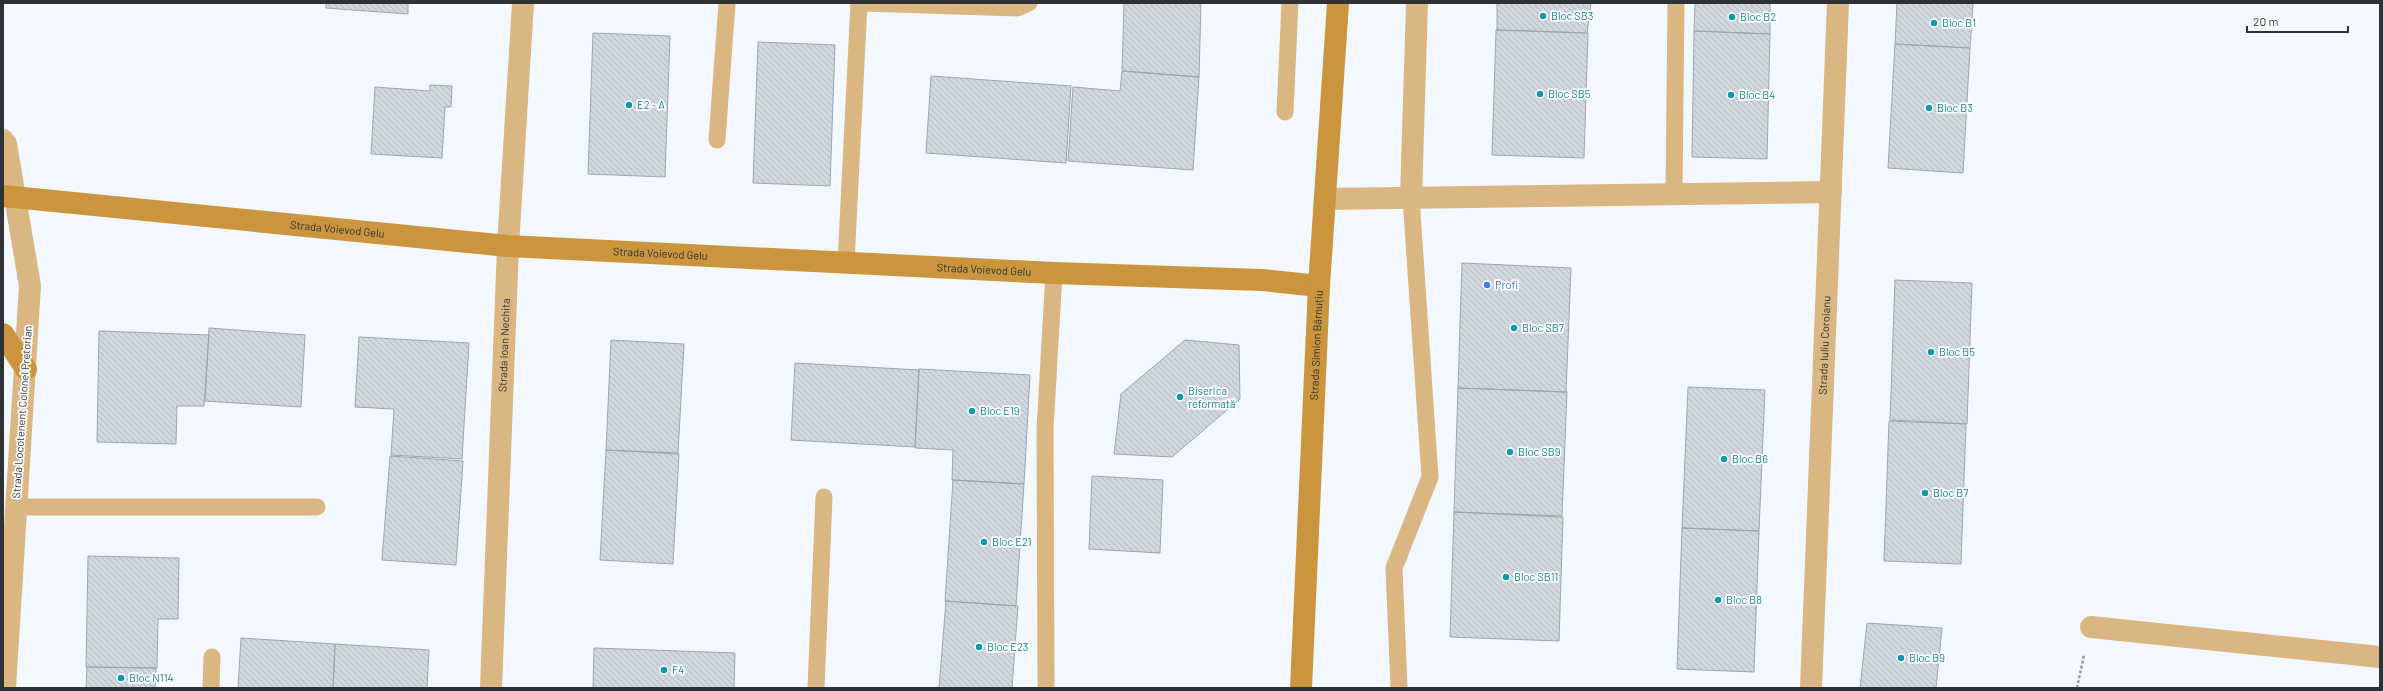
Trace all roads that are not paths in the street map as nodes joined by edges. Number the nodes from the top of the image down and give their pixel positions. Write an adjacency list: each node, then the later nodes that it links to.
1 (523, 3): 19 (street, Strada Ioan Nechita)
2 (727, 3): 13 (lane)
3 (858, 3): 20 (lane)
4 (862, 3): 5 (lane)
5 (1029, 3)
6 (1290, 3): 11 (lane)
7 (1338, 3): 18 (street, Strada Simion Bărnuțiu)
8 (1416, 3): 17 (street)
9 (1676, 3): 15 (lane)
10 (1838, 3): 14 (street, Strada Iuliu Coroianu)
11 (1285, 112)
12 (3, 140): 24 (street, Strada Locotenent Colonel Pretorian)
13 (717, 140)
14 (1831, 192): 15 (street); 38 (street, Strada Iuliu Coroianu)
15 (1674, 194): 17 (street)
16 (3, 196): 19 (street, Strada Voievod Gelu)
17 (1411, 198): 18 (street); 37 (lane)
18 (1325, 199): 22 (street, Strada Simion Bărnuțiu)
19 (508, 246): 20 (street, Strada Voievod Gelu); 33 (street, Strada Ioan Nechita)
20 (846, 263): 21 (street, Strada Voievod Gelu)
21 (1054, 273): 22 (street, Strada Voievod Gelu); 35 (lane)
22 (1319, 286): 36 (street, Strada Simion Bărnuțiu)
23 (3, 334): 24 (street)
24 (26, 369): 26 (street, Strada Locotenent Colonel Pretorian)
25 (824, 497): 34 (lane)
26 (15, 507): 27 (lane); 31 (street, Strada Locotenent Colonel Pretorian)
27 (317, 507)
28 (2091, 627): 30 (street)
29 (212, 657): 32 (lane)
30 (2380, 657)
31 (5, 688)
32 (211, 688)
33 (491, 688)
34 (816, 688)
35 (1046, 688)
36 (1301, 688)
37 (1398, 688)
38 (1812, 688)

